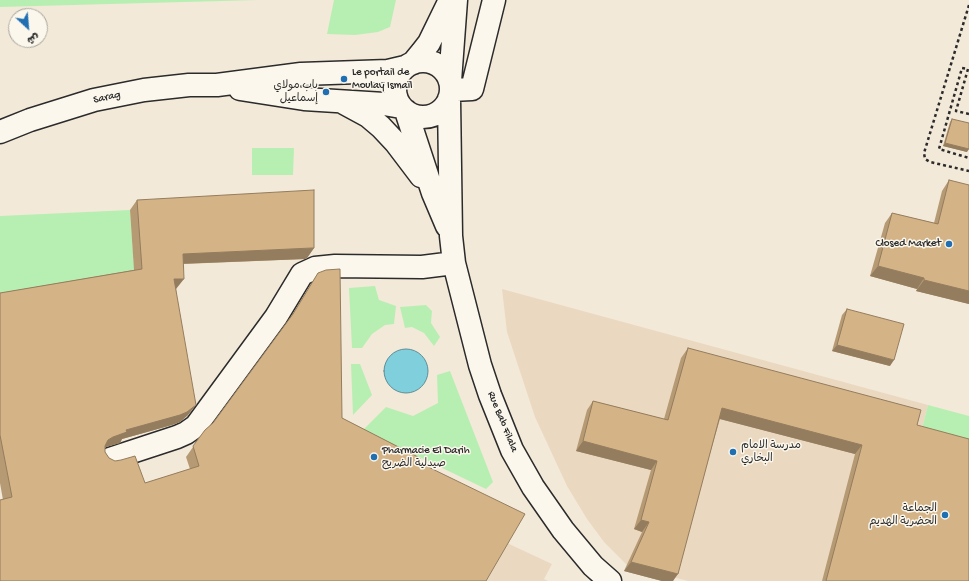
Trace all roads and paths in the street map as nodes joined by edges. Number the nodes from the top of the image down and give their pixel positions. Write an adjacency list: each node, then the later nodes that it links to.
1 (450, 0): 5 (street)
2 (456, 0): 7 (street, Rue Bab Filala)
3 (494, 0): 7 (street)
4 (969, 5): 13 (path)
5 (409, 65): 6 (street, Sarag); 7 (street); 9 (street)
6 (217, 85): 8 (street, Sarag); 11 (street, Sarag)
7 (450, 90): 9 (street); 15 (street, Rue Bab Filala)
8 (341, 102): 9 (street, Sarag); 14 (street)
9 (403, 109): 14 (street, Rue Bab Filala)
10 (969, 114): 12 (path)
11 (0, 132)
12 (969, 158)
13 (969, 171)
14 (433, 193): 15 (street, Rue Bab Filala)
15 (451, 236): 16 (street, Rue Bab Filala)
16 (454, 263): 17 (street); 18 (street, Rue Bab Filala)
17 (110, 459)
18 (610, 581)

